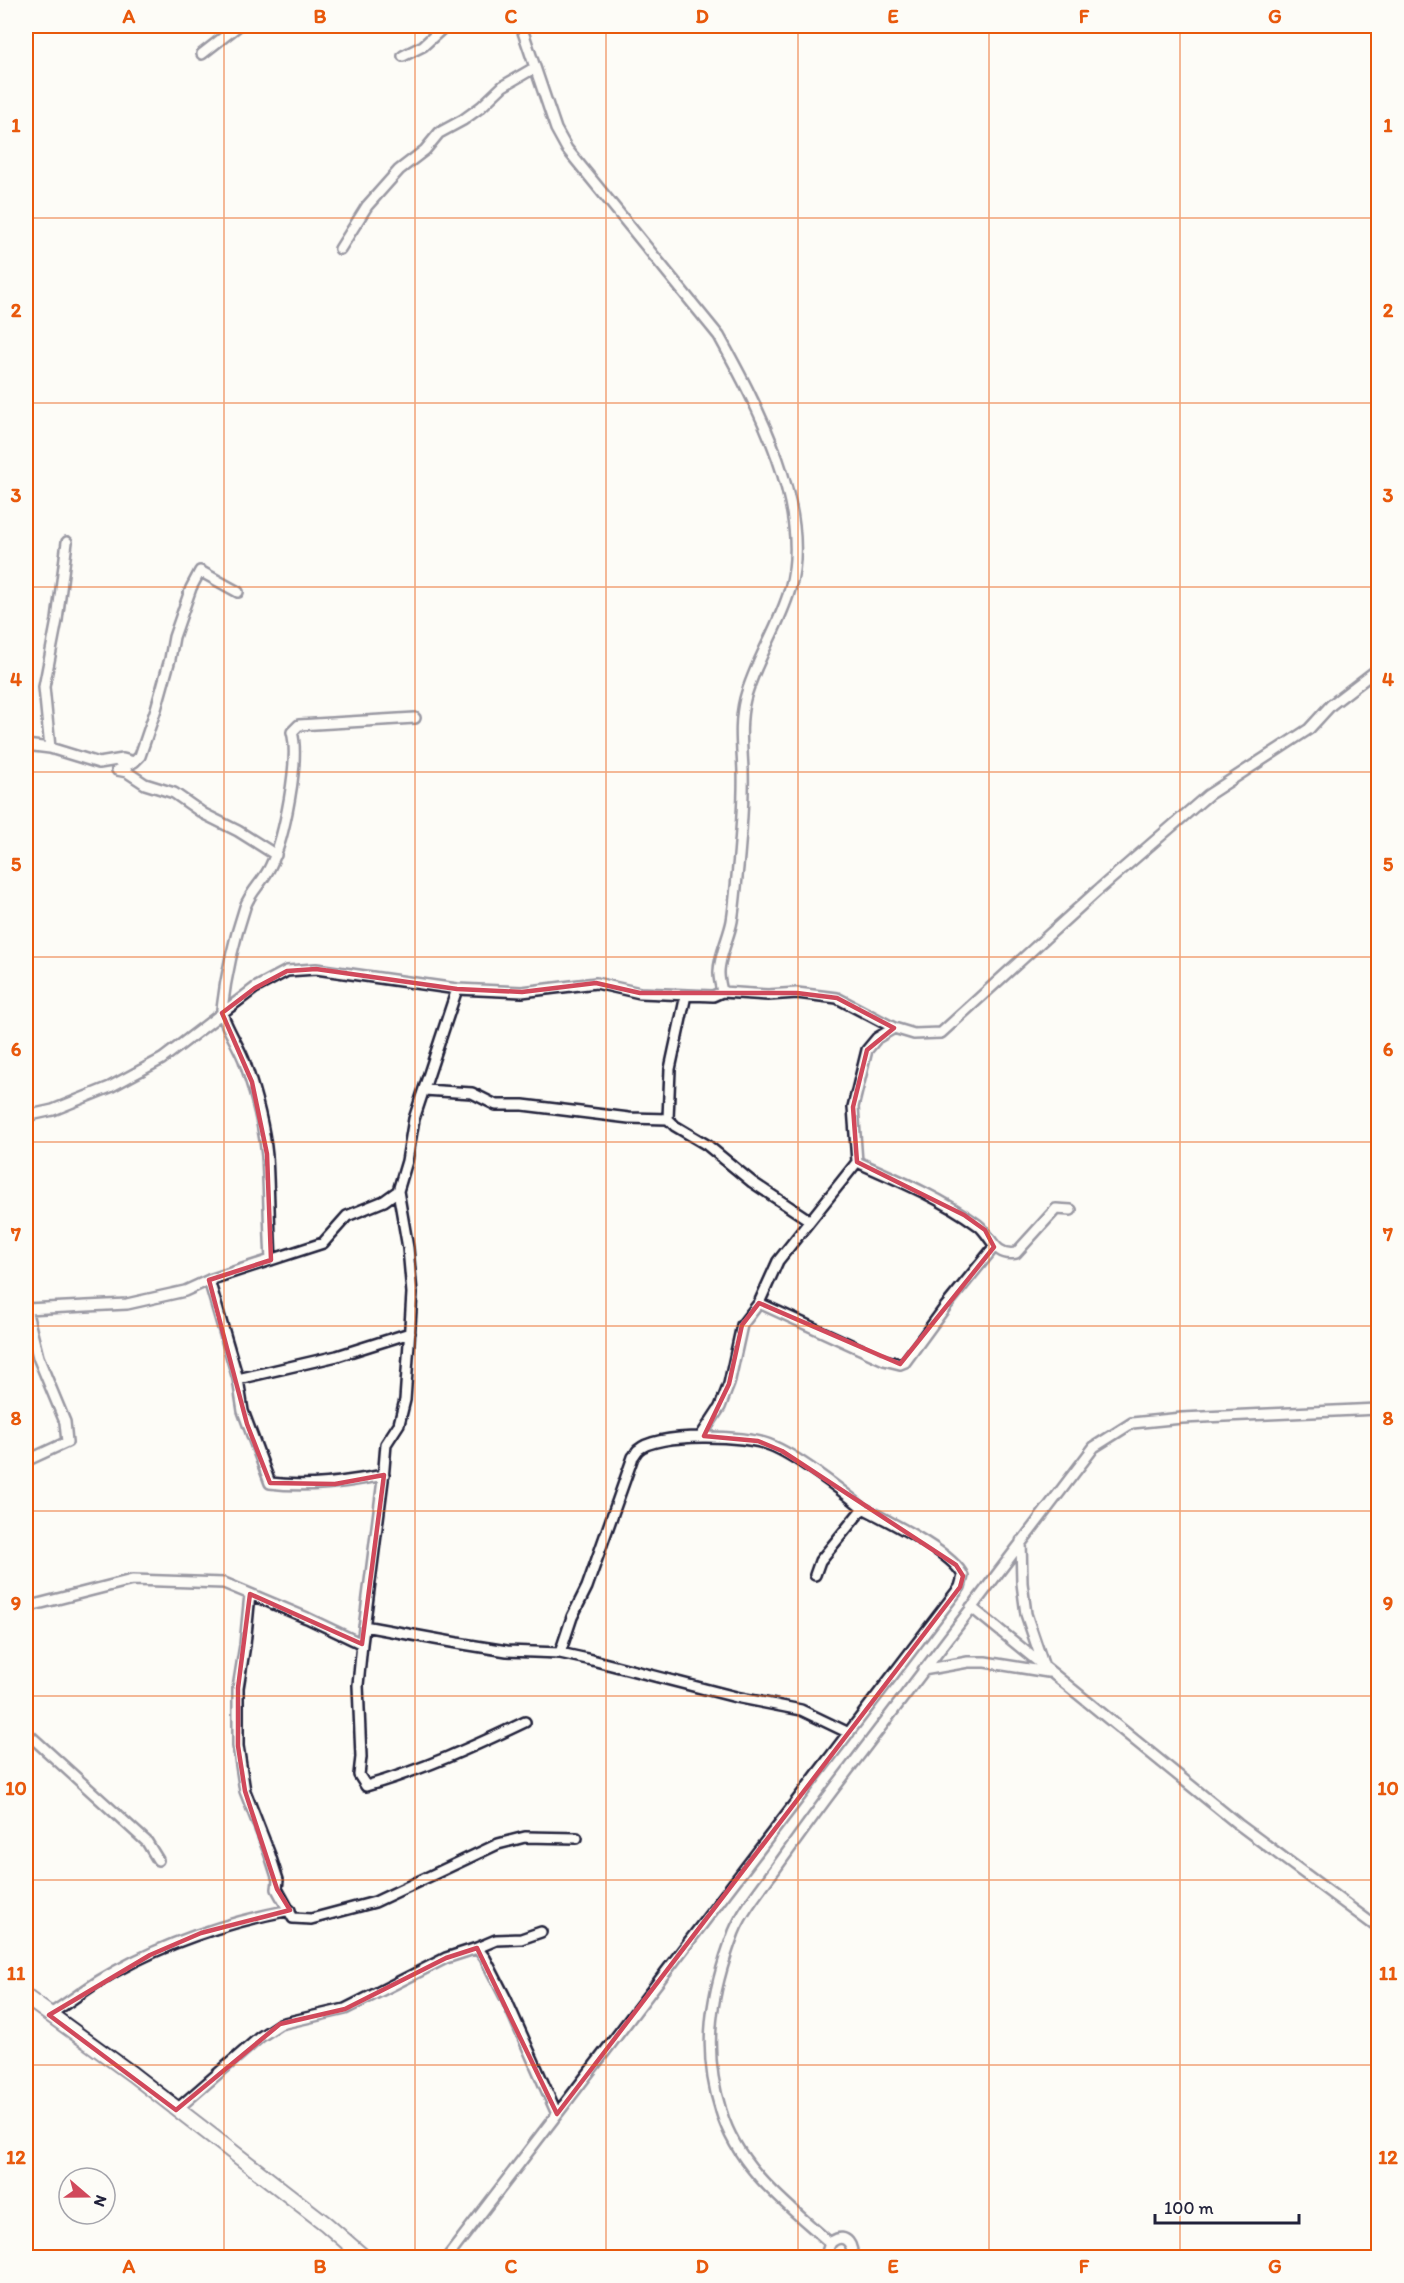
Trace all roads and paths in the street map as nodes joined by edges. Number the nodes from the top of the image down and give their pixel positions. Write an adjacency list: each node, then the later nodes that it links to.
1 (238, 26): 4 (street)
2 (445, 26): 5 (street)
3 (521, 26): 6 (street)
4 (202, 54)
5 (403, 56)
6 (534, 68): 7 (street); 17 (street)
7 (340, 249)
8 (67, 542): 13 (street)
9 (238, 591): 14 (street)
10 (1378, 669): 20 (street)
11 (416, 718): 15 (street)
12 (26, 745): 13 (street)
13 (50, 748): 14 (street)
14 (134, 762): 15 (street)
15 (276, 855): 19 (street)
16 (457, 989): 18 (street); 19 (street); 21 (street)
17 (722, 992): 18 (street); 20 (street)
18 (686, 995): 23 (street)
19 (222, 1013): 22 (street); 29 (street)
20 (894, 1028): 24 (street)
21 (424, 1090): 23 (street); 25 (street)
22 (26, 1116)
23 (668, 1119): 27 (street)
24 (856, 1162): 27 (street); 28 (street)
25 (398, 1191): 29 (street); 33 (street)
26 (1071, 1210): 28 (street)
27 (809, 1220): 31 (street)
28 (994, 1247): 31 (street)
29 (271, 1260): 30 (street)
30 (209, 1280): 32 (street); 34 (street)
31 (759, 1303): 36 (street)
32 (26, 1309): 37 (street)
33 (410, 1333): 34 (street); 38 (street)
34 (238, 1379): 38 (street)
35 (1378, 1409): 40 (street)
36 (701, 1436): 39 (street); 47 (street)
37 (26, 1461)
38 (384, 1475): 45 (street)
39 (862, 1508): 41 (street); 52 (street)
40 (1021, 1541): 44 (street); 49 (street)
41 (815, 1575)
42 (250, 1594): 43 (street); 46 (street); 55 (street)
43 (26, 1607)
44 (970, 1607): 48 (street); 49 (street)
45 (364, 1626): 46 (street); 47 (street)
46 (362, 1644): 50 (street)
47 (560, 1653): 52 (street)
48 (923, 1670): 49 (street); 63 (street)
49 (1047, 1670): 56 (street)
50 (525, 1722)
51 (26, 1732): 54 (street)
52 (849, 1732): 62 (street)
53 (577, 1838): 55 (street)
54 (158, 1860)
55 (290, 1910): 60 (street)
56 (1378, 1928)
57 (541, 1932): 58 (street)
58 (477, 1948): 61 (street); 62 (street)
59 (26, 1997): 60 (street)
60 (50, 2015): 61 (street)
61 (176, 2110): 64 (street)
62 (557, 2114): 65 (street)
63 (828, 2253): 66 (street)
64 (365, 2258)
65 (447, 2258)
66 (851, 2258)

